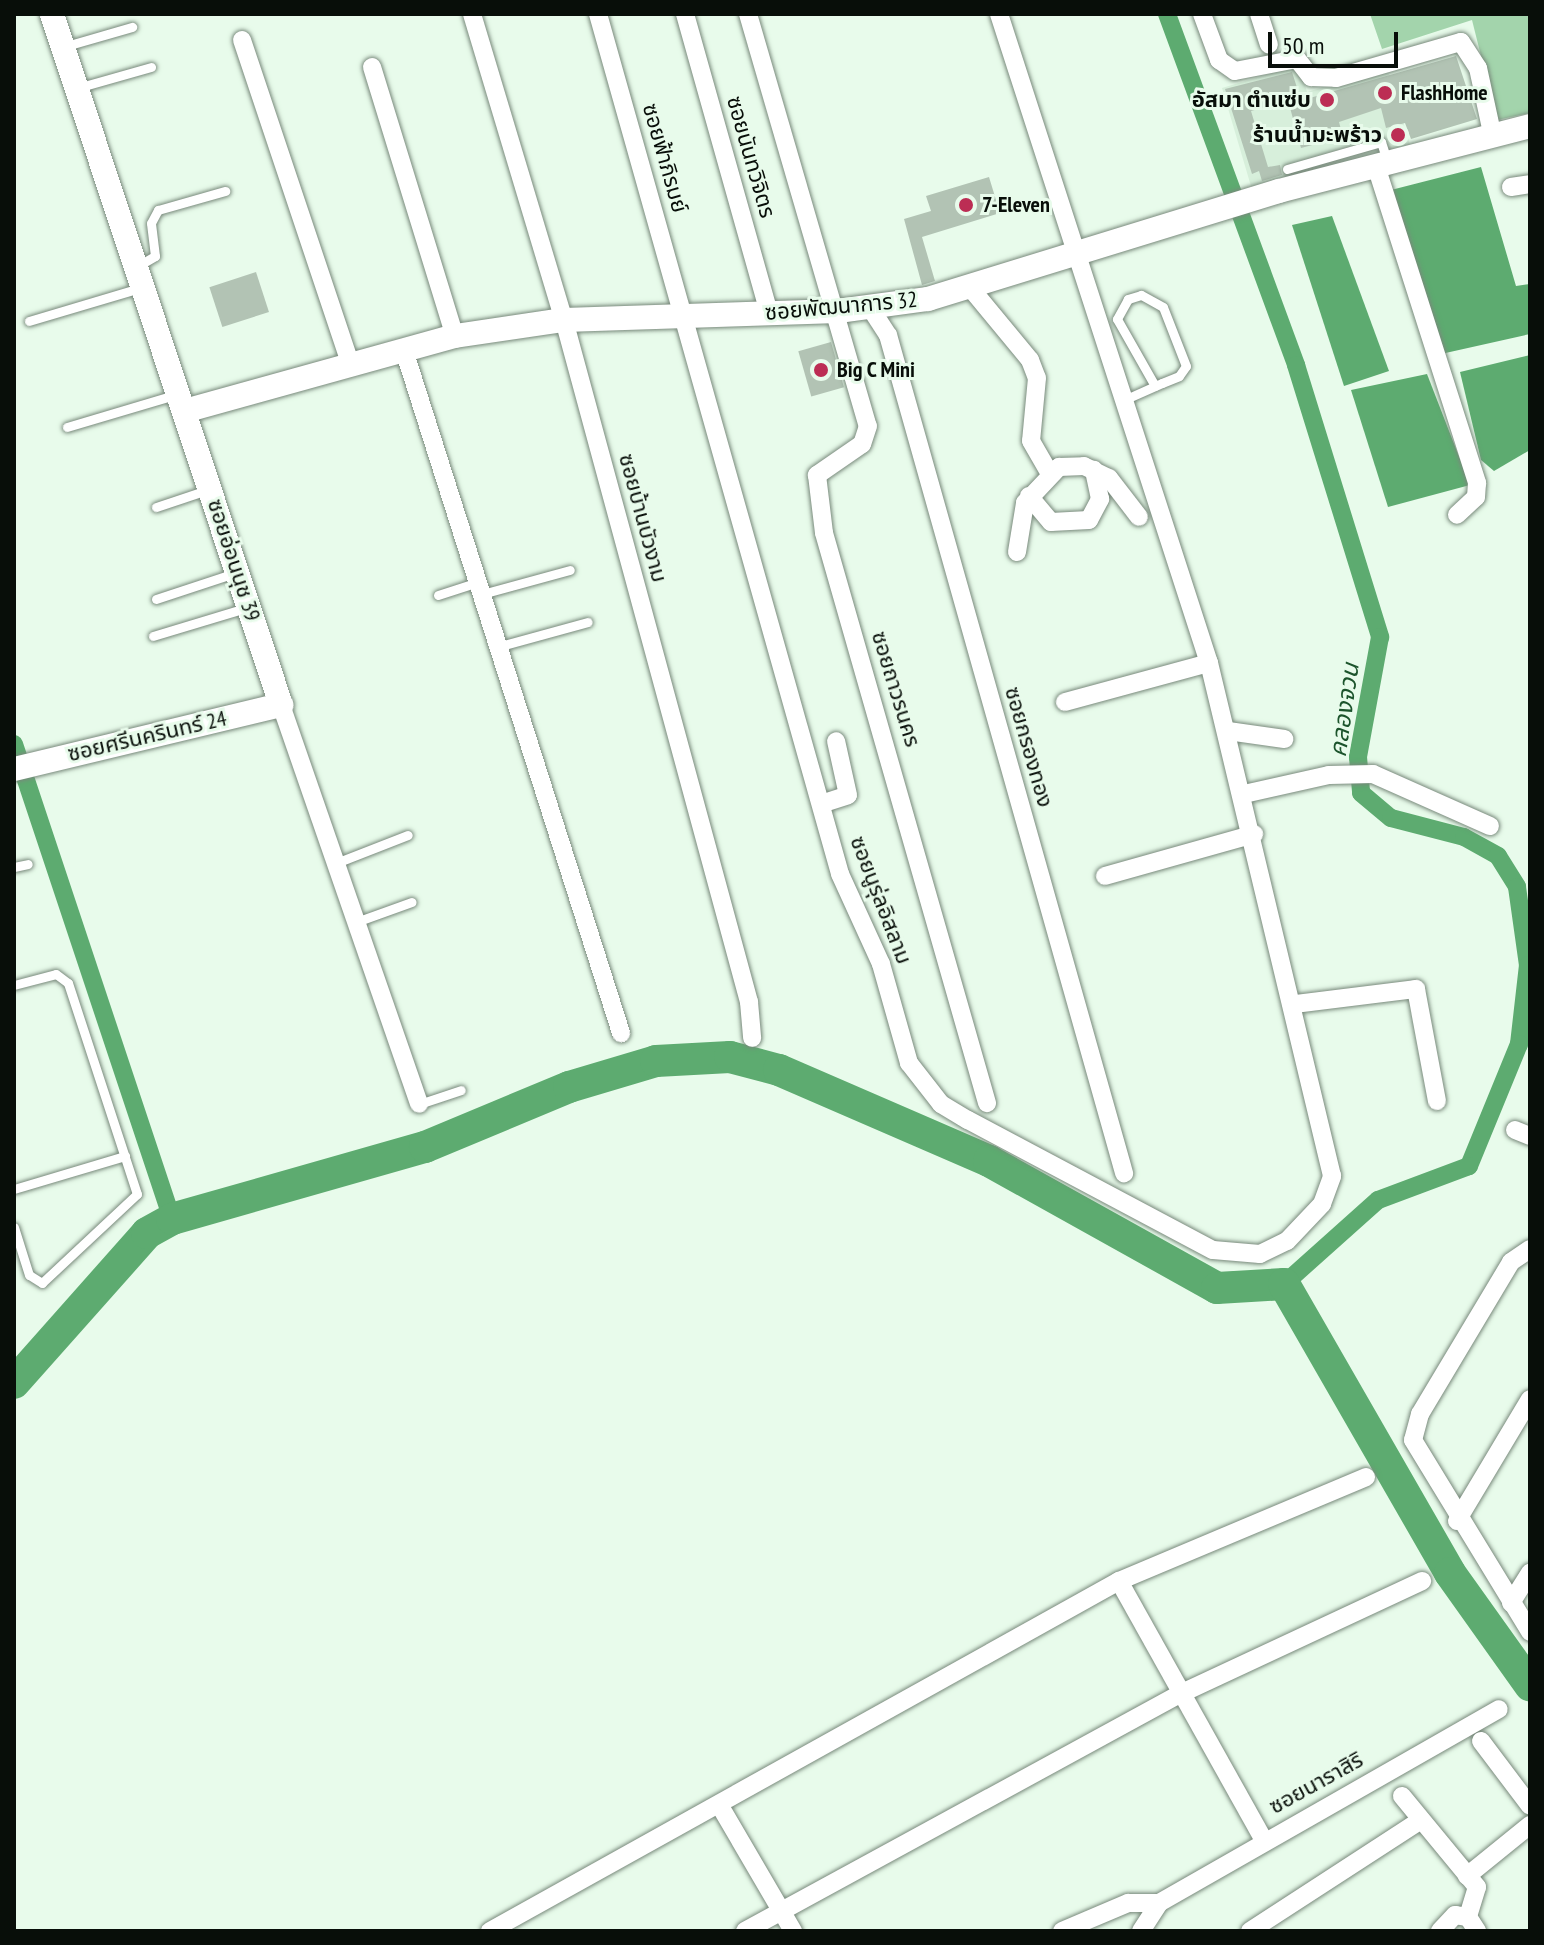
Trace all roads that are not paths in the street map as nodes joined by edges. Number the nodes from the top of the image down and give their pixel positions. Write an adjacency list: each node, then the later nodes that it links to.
1 (52, 14): 12 (street, ซอยอ่อนนุช 39)
2 (472, 14): 28 (street, ซอยบ้านบัวงาม)
3 (598, 14): 27 (street, ซอยฟ้าภิรมย์)
4 (685, 14): 26 (street, ซอยนันทวิจิตร)
5 (748, 14): 25 (street)
6 (999, 14): 20 (street)
7 (1202, 14): 17 (street)
8 (1259, 14): 11 (street)
9 (132, 27): 12 (lane)
10 (242, 40): 33 (street)
11 (1269, 44)
12 (63, 47): 15 (street, ซอยอ่อนนุช 39)
13 (151, 67): 15 (lane)
14 (372, 67): 31 (street)
15 (77, 88): 21 (street, ซอยอ่อนนุช 39)
16 (1530, 126): 17 (street, ซอยพัฒนาการ 32)
17 (1492, 133): 18 (street, ซอยพัฒนาการ 32)
18 (1382, 164): 20 (street, ซอยพัฒนาการ 32); 43 (street)
19 (225, 191): 21 (lane)
20 (1079, 253): 22 (street, ซอยพัฒนาการ 32); 35 (street)
21 (140, 277): 29 (lane); 36 (street, ซอยอ่อนนุช 39)
22 (968, 285): 23 (street, ซอยพัฒนาการ 32); 39 (street)
23 (899, 304): 24 (street, ซอยพัฒนาการ 32); 30 (street)
24 (869, 306): 25 (street, ซอยพัฒนาการ 32); 30 (street, ซอยกรองทอง)
25 (838, 311): 26 (street, ซอยพัฒนาการ 32); 79 (street, ซอยถาวรนคร)
26 (769, 313): 27 (street, ซอยพัฒนาการ 32)
27 (687, 314): 28 (street, ซอยพัฒนาการ 32); 63 (street, ซอยนูรุ่ลอิสลาม)
28 (564, 320): 31 (street, ซอยพัฒนาการ 32); 76 (street, ซอยบ้านบัวงาม)
29 (29, 321)
30 (888, 335): 82 (street, ซอยกรองทอง)
31 (455, 336): 32 (street, ซอยพัฒนาการ 32)
32 (404, 350): 33 (street, ซอยพัฒนาการ 32); 48 (street)
33 (350, 363): 36 (street, ซอยพัฒนาการ 32)
34 (1155, 386): 34 (lane); 35 (lane)
35 (1126, 399): 55 (street)
36 (184, 402): 37 (lane); 40 (street, ซอยอ่อนนุช 39)
37 (67, 427)
38 (1094, 470): 39 (street); 41 (street); 44 (street)
39 (1048, 471): 41 (street)
40 (211, 489): 42 (lane); 47 (street, ซอยอ่อนนุช 39)
41 (1029, 496): 45 (street)
42 (156, 507)
43 (1457, 515)
44 (1139, 517)
45 (1017, 552)
46 (570, 570): 48 (lane)
47 (238, 572): 50 (lane); 51 (street, ซอยอ่อนนุช 39)
48 (477, 589): 49 (lane); 54 (street)
49 (438, 595)
50 (156, 599)
51 (249, 607): 53 (lane); 57 (street, ซอยอ่อนนุช 39)
52 (588, 622): 54 (lane)
53 (153, 636)
54 (494, 648): 75 (street)
55 (1209, 663): 56 (street); 58 (street)
56 (1065, 702)
57 (281, 705): 61 (street, ซอยศรีนครินทร์ 24); 67 (street, ซอยอ่อนนุช 39)
58 (1228, 731): 59 (street); 62 (street)
59 (1284, 739)
60 (836, 741): 63 (street)
61 (16, 768)
62 (1244, 794): 64 (street); 65 (street)
63 (821, 804): 74 (street, ซอยนูรุ่ลอิสลาม)
64 (1490, 826)
65 (1254, 834): 70 (street); 74 (street)
66 (408, 835): 67 (lane)
67 (336, 863): 72 (street, ซอยอ่อนนุช 39)
68 (28, 864): 69 (lane)
69 (14, 867)
70 (1105, 876)
71 (412, 902): 72 (lane)
72 (356, 922): 80 (street, ซอยอ่อนนุช 39)
73 (14, 985): 81 (lane)
74 (1295, 1004): 78 (street)
75 (621, 1033)
76 (752, 1038)
77 (461, 1090): 80 (lane)
78 (1437, 1101)
79 (987, 1103)
80 (419, 1104)
81 (125, 1156): 83 (lane); 86 (lane)
82 (1124, 1173)
83 (14, 1189)
84 (14, 1227): 86 (lane)
85 (1526, 1251): 89 (street)
86 (18, 1252)
87 (1530, 1399): 89 (street)
88 (1366, 1477): 91 (street)
89 (1457, 1521): 93 (street)
90 (1530, 1573): 93 (street)
91 (1119, 1581): 95 (street); 99 (street)
92 (1422, 1581): 95 (street)
93 (1511, 1603): 94 (street)
94 (1530, 1632)
95 (1182, 1693): 103 (street); 106 (street)
96 (1499, 1709): 103 (street, ซอยนาราสิริ)
97 (1481, 1741): 100 (street)
98 (1402, 1796): 101 (street)
99 (720, 1806): 106 (street); 109 (street)
100 (1530, 1806)
101 (1421, 1820): 104 (street); 114 (street)
102 (1530, 1825): 104 (street)
103 (1264, 1840): 105 (street, ซอยนาราสิริ)
104 (1467, 1876): 107 (street)
105 (1159, 1903): 112 (street, ซอยนาราสิริ); 113 (street, ซอยนาราสิริ)
106 (781, 1911): 110 (street); 111 (street)
107 (1472, 1924): 108 (street)
108 (1438, 1928)
109 (490, 1931)
110 (745, 1931)
111 (793, 1931)
112 (1062, 1931)
113 (1141, 1931)
114 (1250, 1931)

